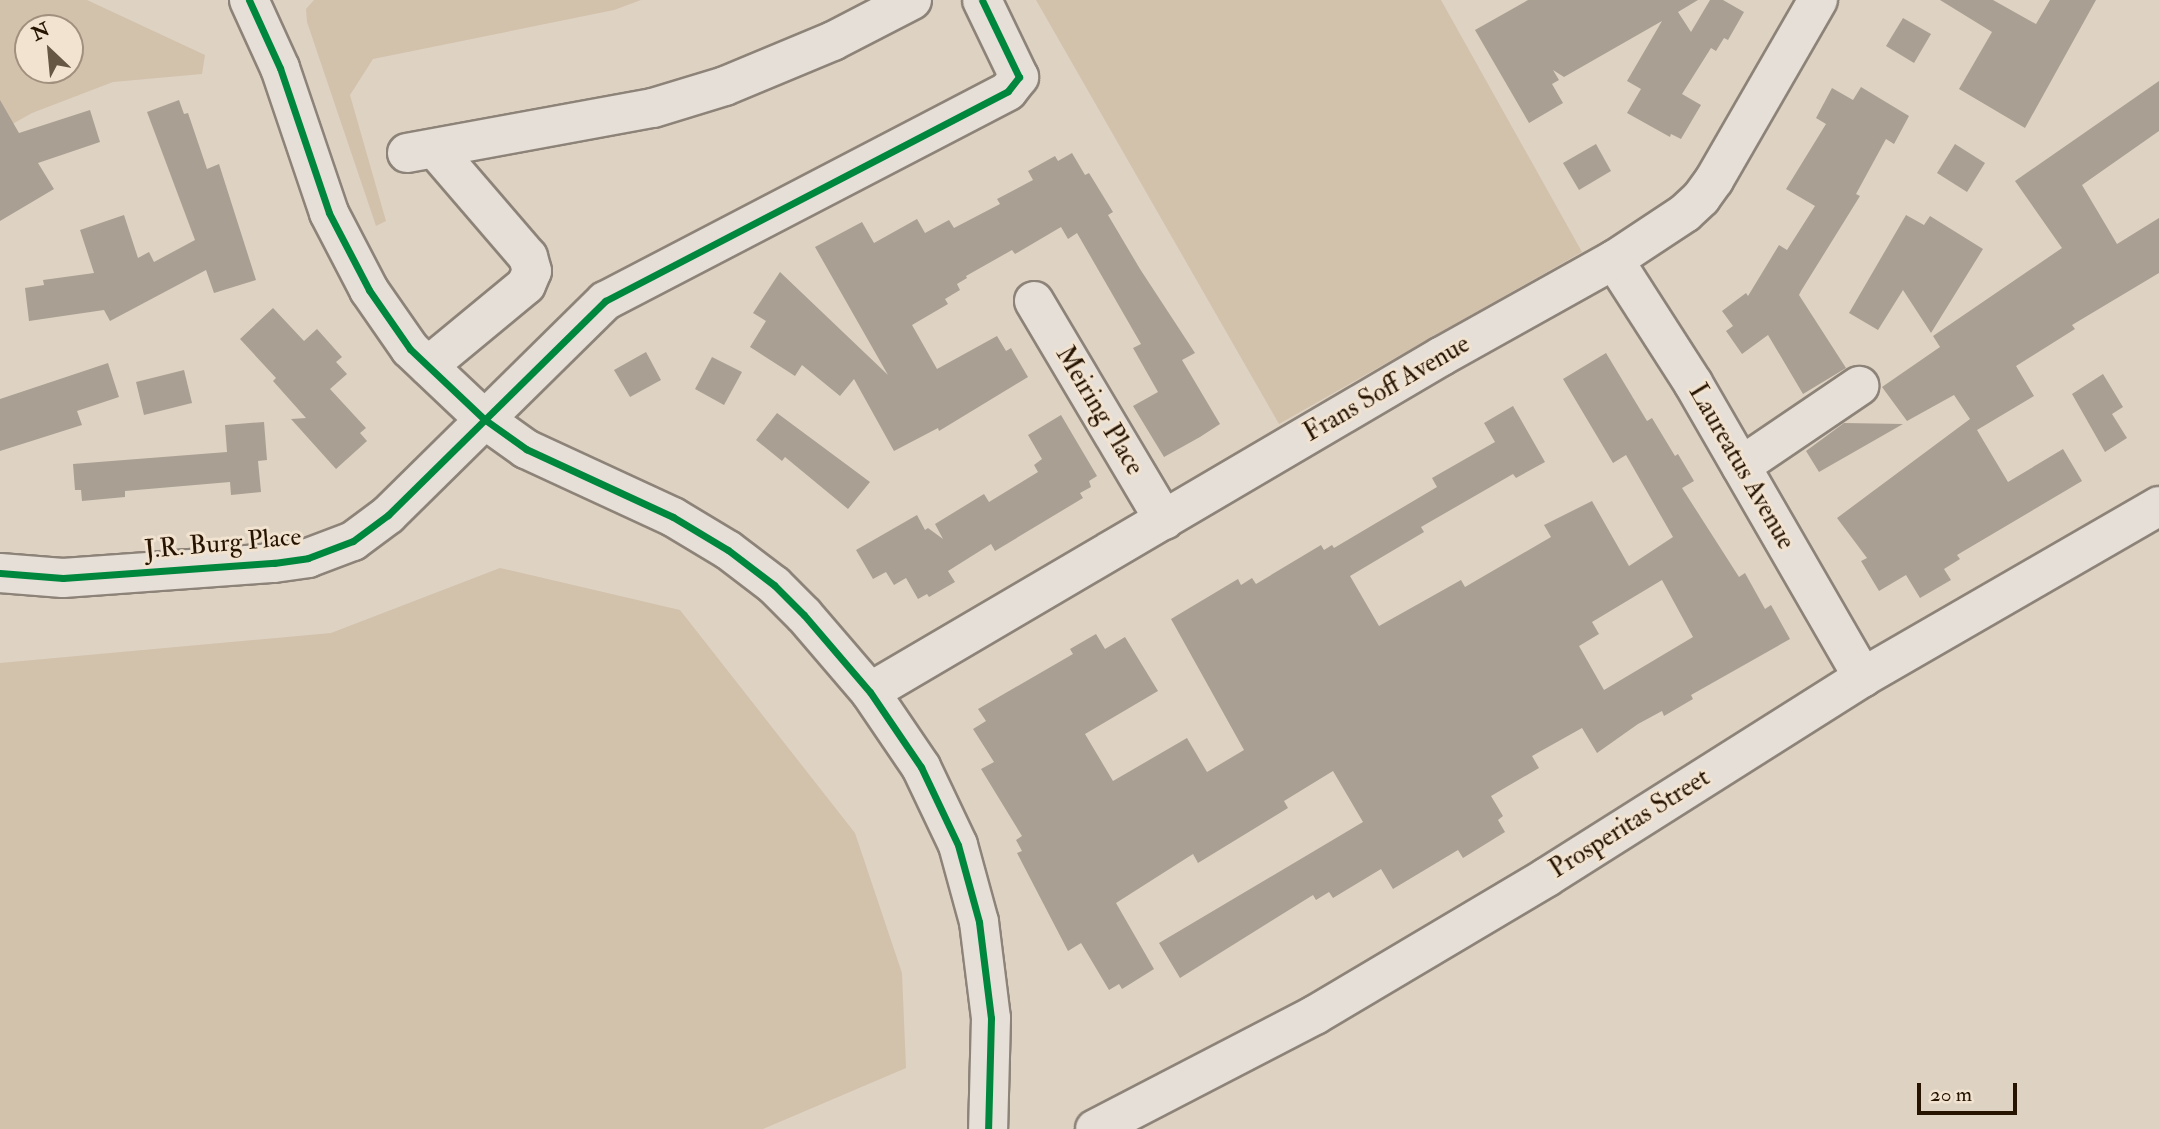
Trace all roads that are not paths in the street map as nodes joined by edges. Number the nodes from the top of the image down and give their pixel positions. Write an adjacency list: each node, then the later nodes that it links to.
1 (249, 0): 6 (street)
2 (276, 0): 6 (street)
3 (912, 0): 9 (street)
4 (982, 0): 11 (street, J.R. Burg Place)
5 (1818, 0): 7 (street, Frans Soff Avenue)
6 (280, 68): 9 (street)
7 (1614, 260): 12 (street, Laureatus Avenue); 14 (street, Frans Soff Avenue)
8 (1034, 301): 14 (street, Meiring Place)
9 (428, 366): 11 (street)
10 (1859, 386): 12 (street)
11 (484, 419): 15 (street, J.R. Burg Place); 17 (street)
12 (1741, 466): 16 (street, Laureatus Avenue)
13 (2159, 506): 16 (street, Prosperitas Street)
14 (1164, 520): 17 (street, Frans Soff Avenue)
15 (0, 572)
16 (1863, 677): 19 (street, Prosperitas Street)
17 (870, 692): 18 (street)
18 (988, 1129)
19 (1095, 1129)

